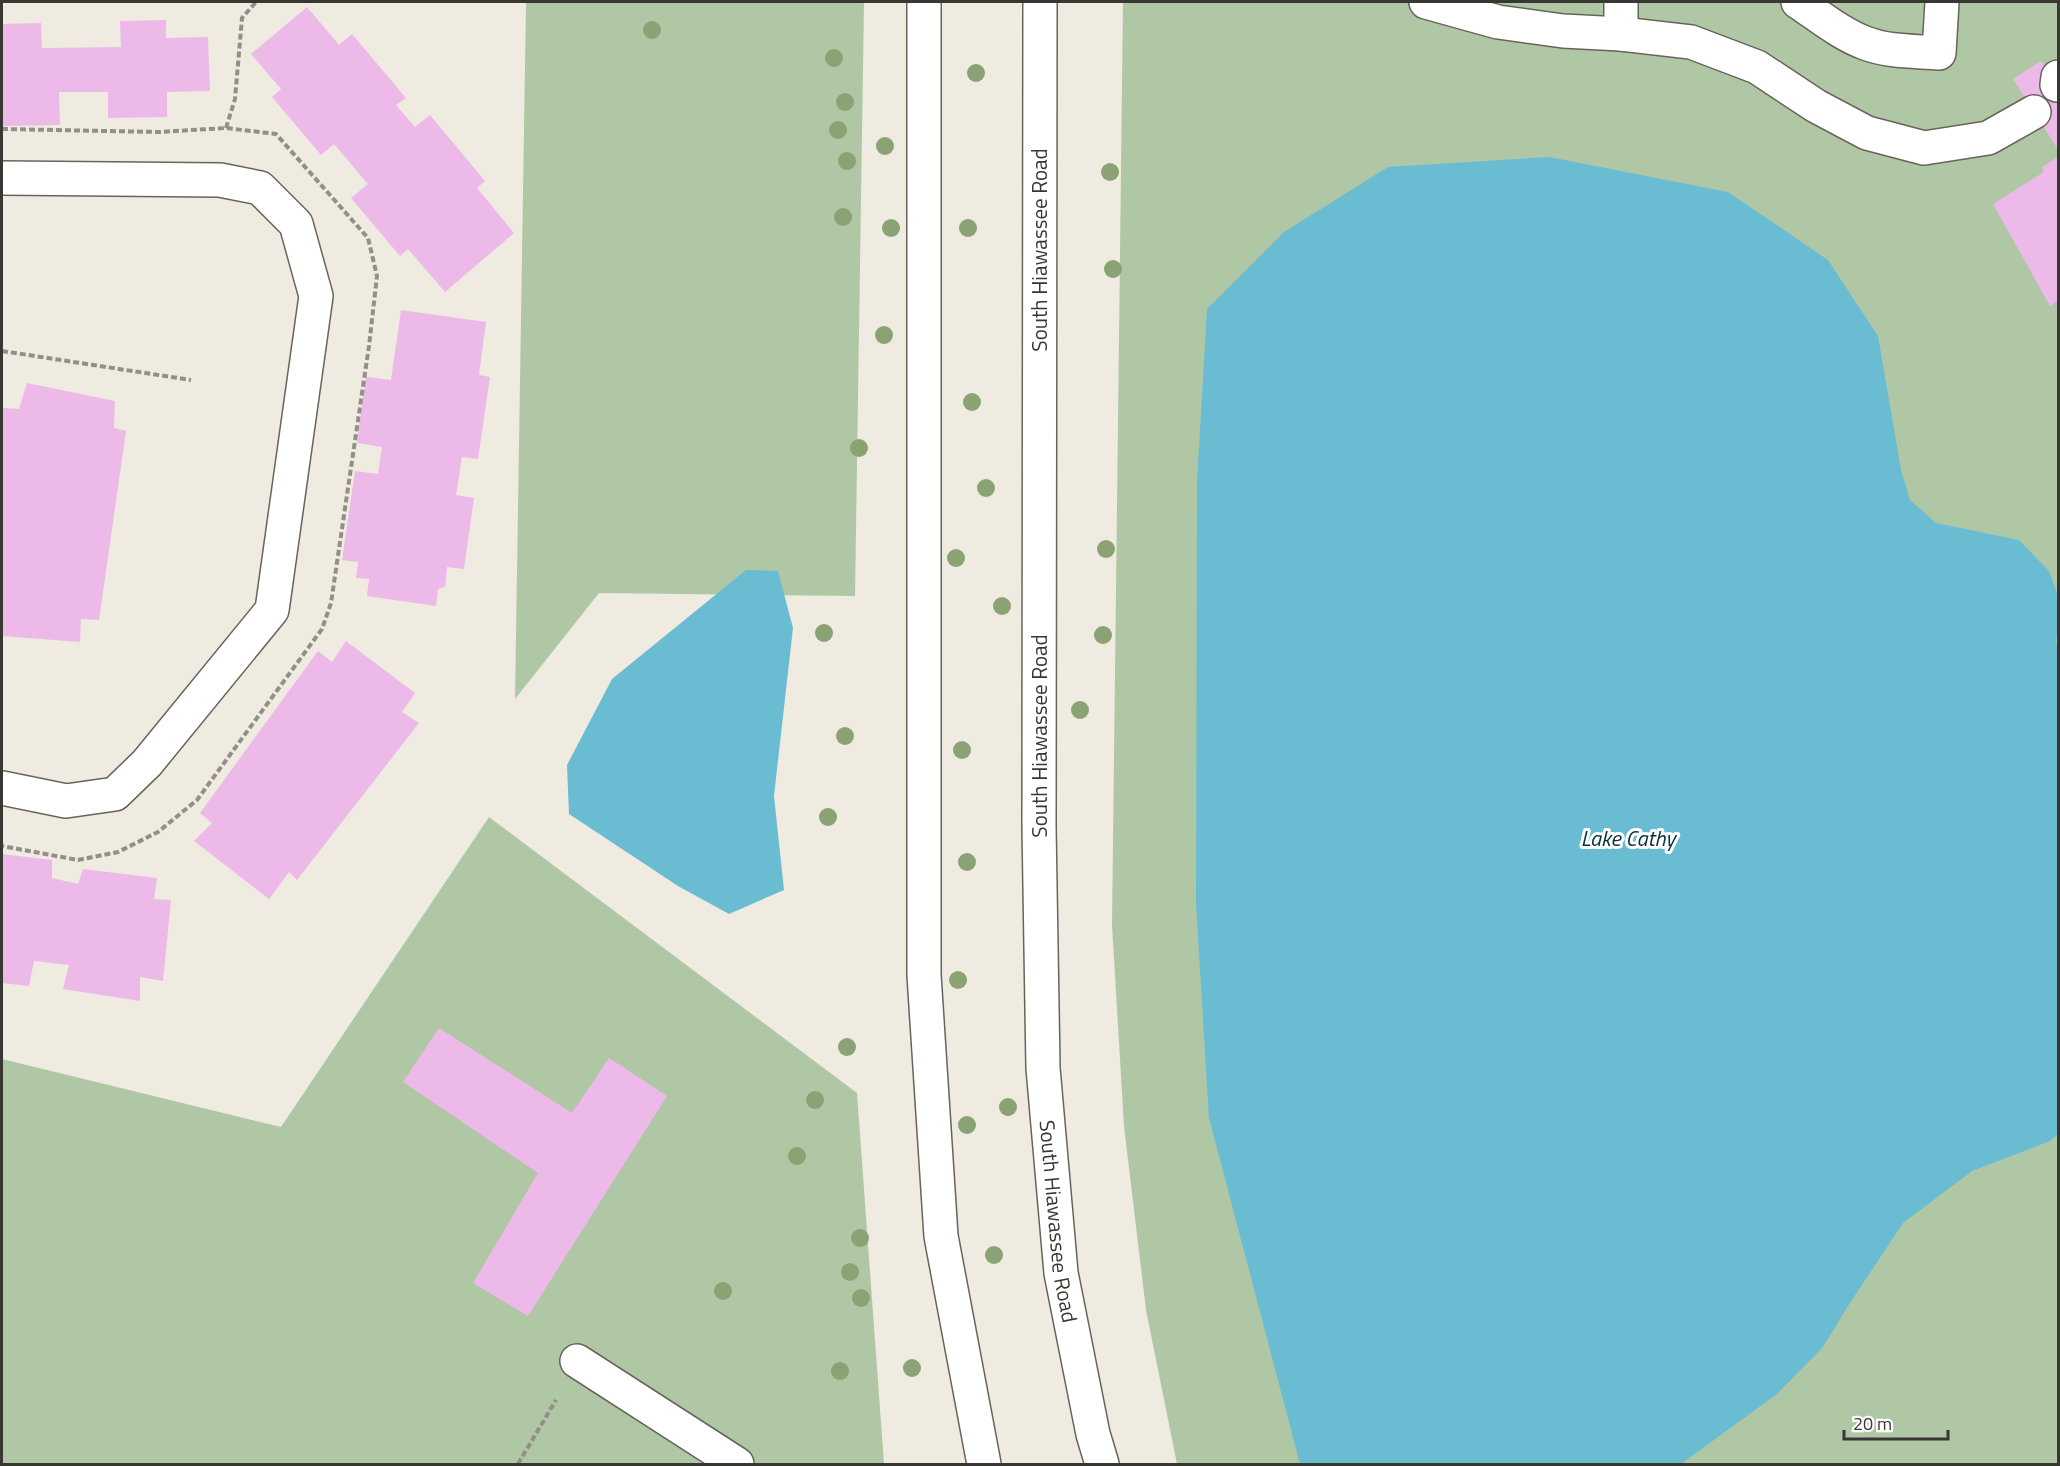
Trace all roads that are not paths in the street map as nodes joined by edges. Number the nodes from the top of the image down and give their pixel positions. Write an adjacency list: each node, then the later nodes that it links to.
1 (924, 2): 13 (street)
2 (1040, 2): 14 (street, South Hiawassee Road)
3 (1426, 2): 7 (street)
4 (1621, 2): 7 (street)
5 (1798, 2): 6 (street)
6 (1942, 2)
7 (1621, 34): 8 (street)
8 (2034, 112)
9 (2, 178): 10 (street)
10 (2, 788)
11 (577, 1361): 12 (street)
12 (737, 1464)
13 (984, 1464)
14 (1102, 1464)

